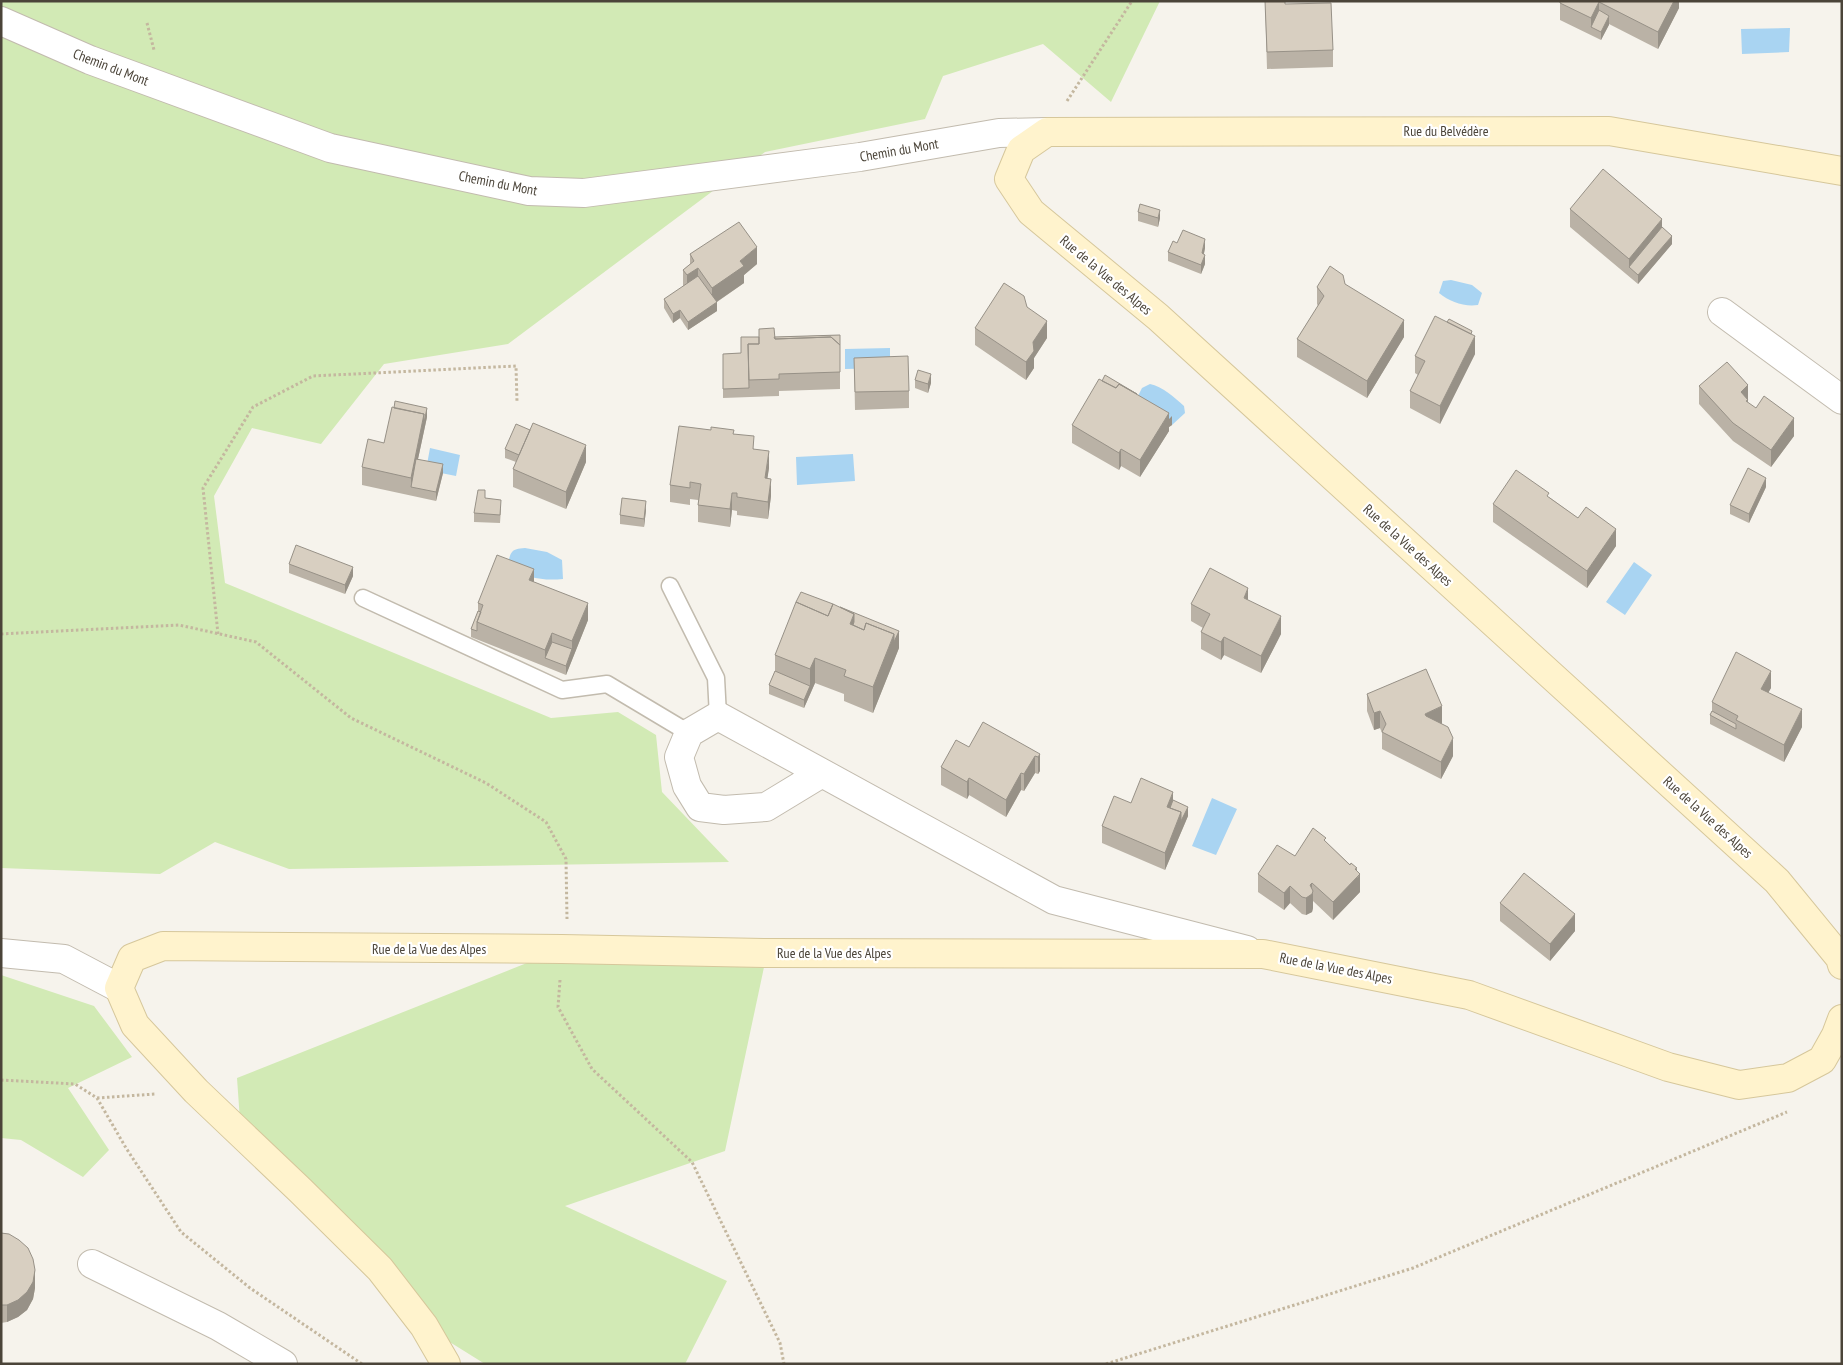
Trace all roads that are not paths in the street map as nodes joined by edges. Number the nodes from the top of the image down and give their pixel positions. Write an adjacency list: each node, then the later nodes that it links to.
1 (1, 21): 2 (street, Chemin du Mont)
2 (1046, 132): 3 (street, Rue du Belvédère); 13 (street, Rue de la Vue des Alpes)
3 (1842, 171)
4 (1722, 312): 5 (street)
5 (1842, 400)
6 (670, 586): 8 (lane)
7 (363, 598): 9 (lane)
8 (718, 716): 9 (street); 10 (street, Rue de la Vue des Alpes)
9 (689, 733): 10 (street)
10 (822, 773): 12 (street, Rue de la Vue des Alpes)
11 (1, 954): 14 (street)
12 (1263, 954): 14 (street, Rue de la Vue des Alpes); 15 (street, Rue de la Vue des Alpes)
13 (1842, 965)
14 (119, 988): 18 (street)
15 (1842, 1019)
16 (92, 1264): 17 (street)
17 (283, 1364)
18 (446, 1364)

